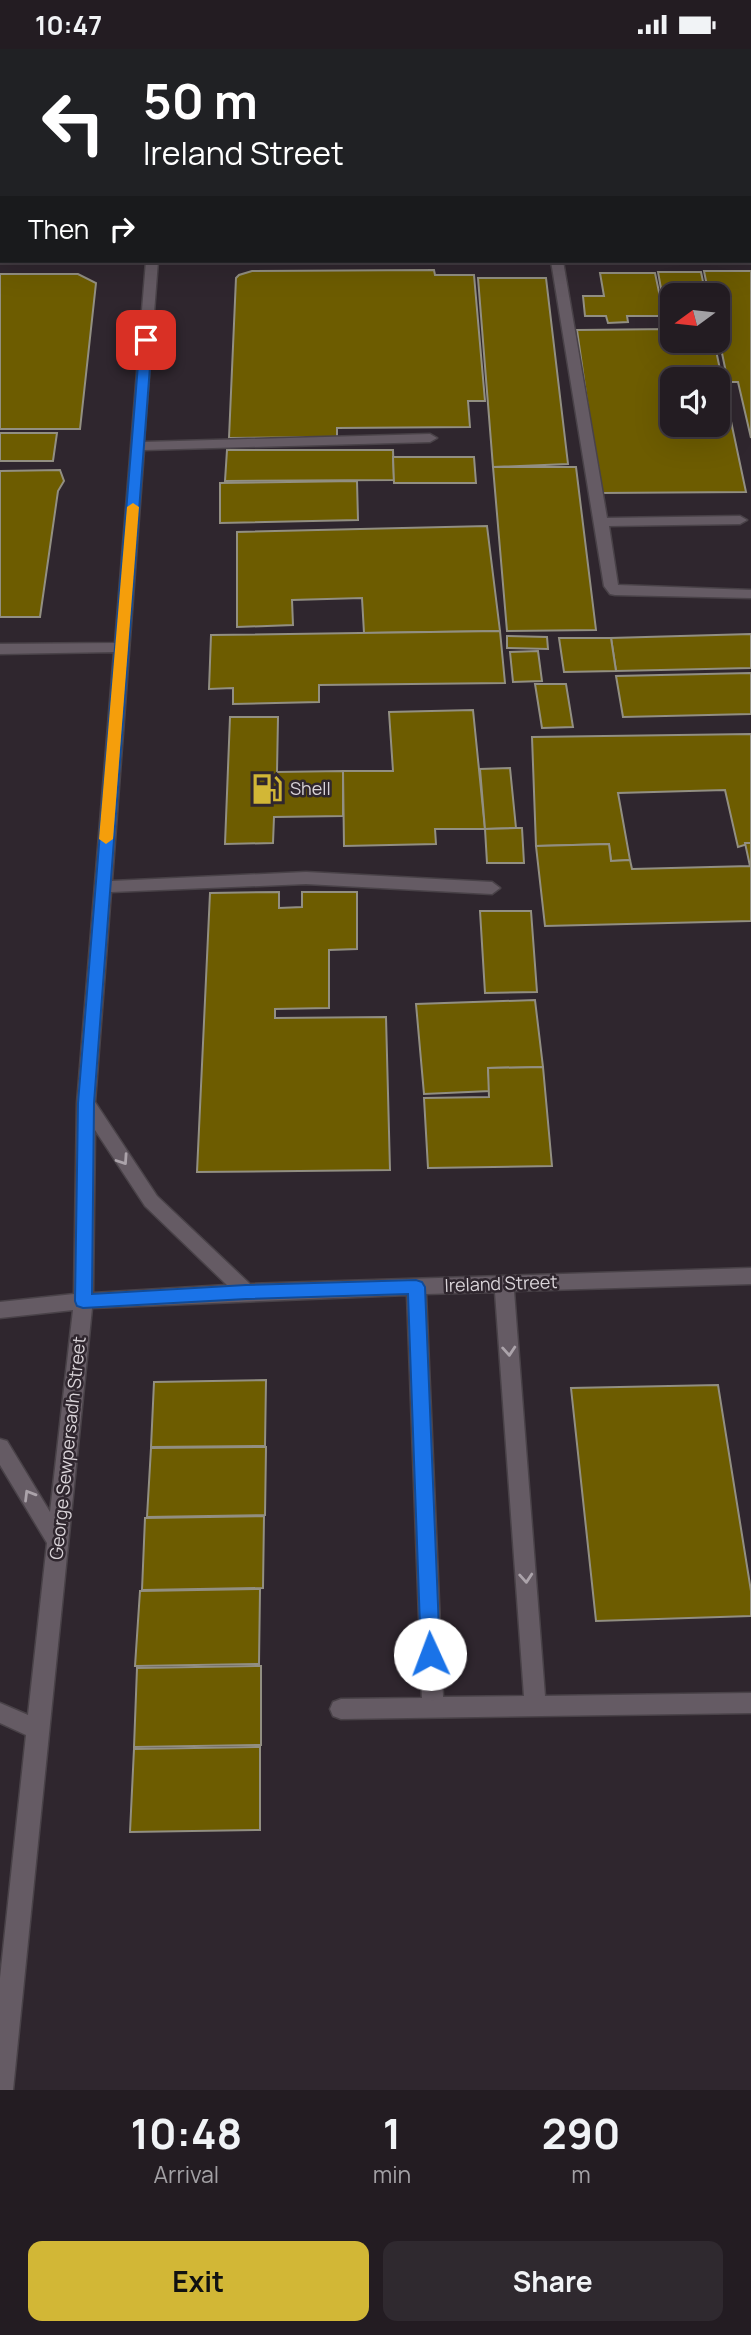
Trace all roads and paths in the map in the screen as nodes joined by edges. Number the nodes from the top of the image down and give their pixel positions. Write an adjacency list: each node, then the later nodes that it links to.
1 (152, 263): 4 (street, George Sewpersadh Street)
2 (556, 263): 6 (street)
3 (430, 438): 4 (street)
4 (138, 446): 8 (street, George Sewpersadh Street)
5 (740, 520): 6 (street)
6 (601, 522): 7 (street)
7 (751, 594)
8 (122, 647): 9 (street); 10 (street, George Sewpersadh Street)
9 (0, 649)
10 (103, 887): 11 (street); 12 (street, George Sewpersadh Street)
11 (492, 888)
12 (86, 1103): 16 (street, one-way to 16); 17 (street, George Sewpersadh Street)
13 (751, 1276): 14 (street, Ireland Street)
14 (504, 1283): 15 (street, Ireland Street); 22 (street, one-way to 22)
15 (416, 1287): 16 (street, Ireland Street); 23 (street)
16 (246, 1292): 17 (street, Ireland Street)
17 (83, 1301): 18 (street, Ireland Street); 20 (street, George Sewpersadh Street)
18 (0, 1310)
19 (0, 1447): 20 (street, one-way to 19)
20 (58, 1543): 26 (street, George Sewpersadh Street)
21 (751, 1703): 22 (street)
22 (535, 1705): 23 (street)
23 (433, 1707): 24 (street)
24 (341, 1709)
25 (0, 1713): 26 (street)
26 (37, 1729): 27 (street, George Sewpersadh Street)
27 (1, 2090)

